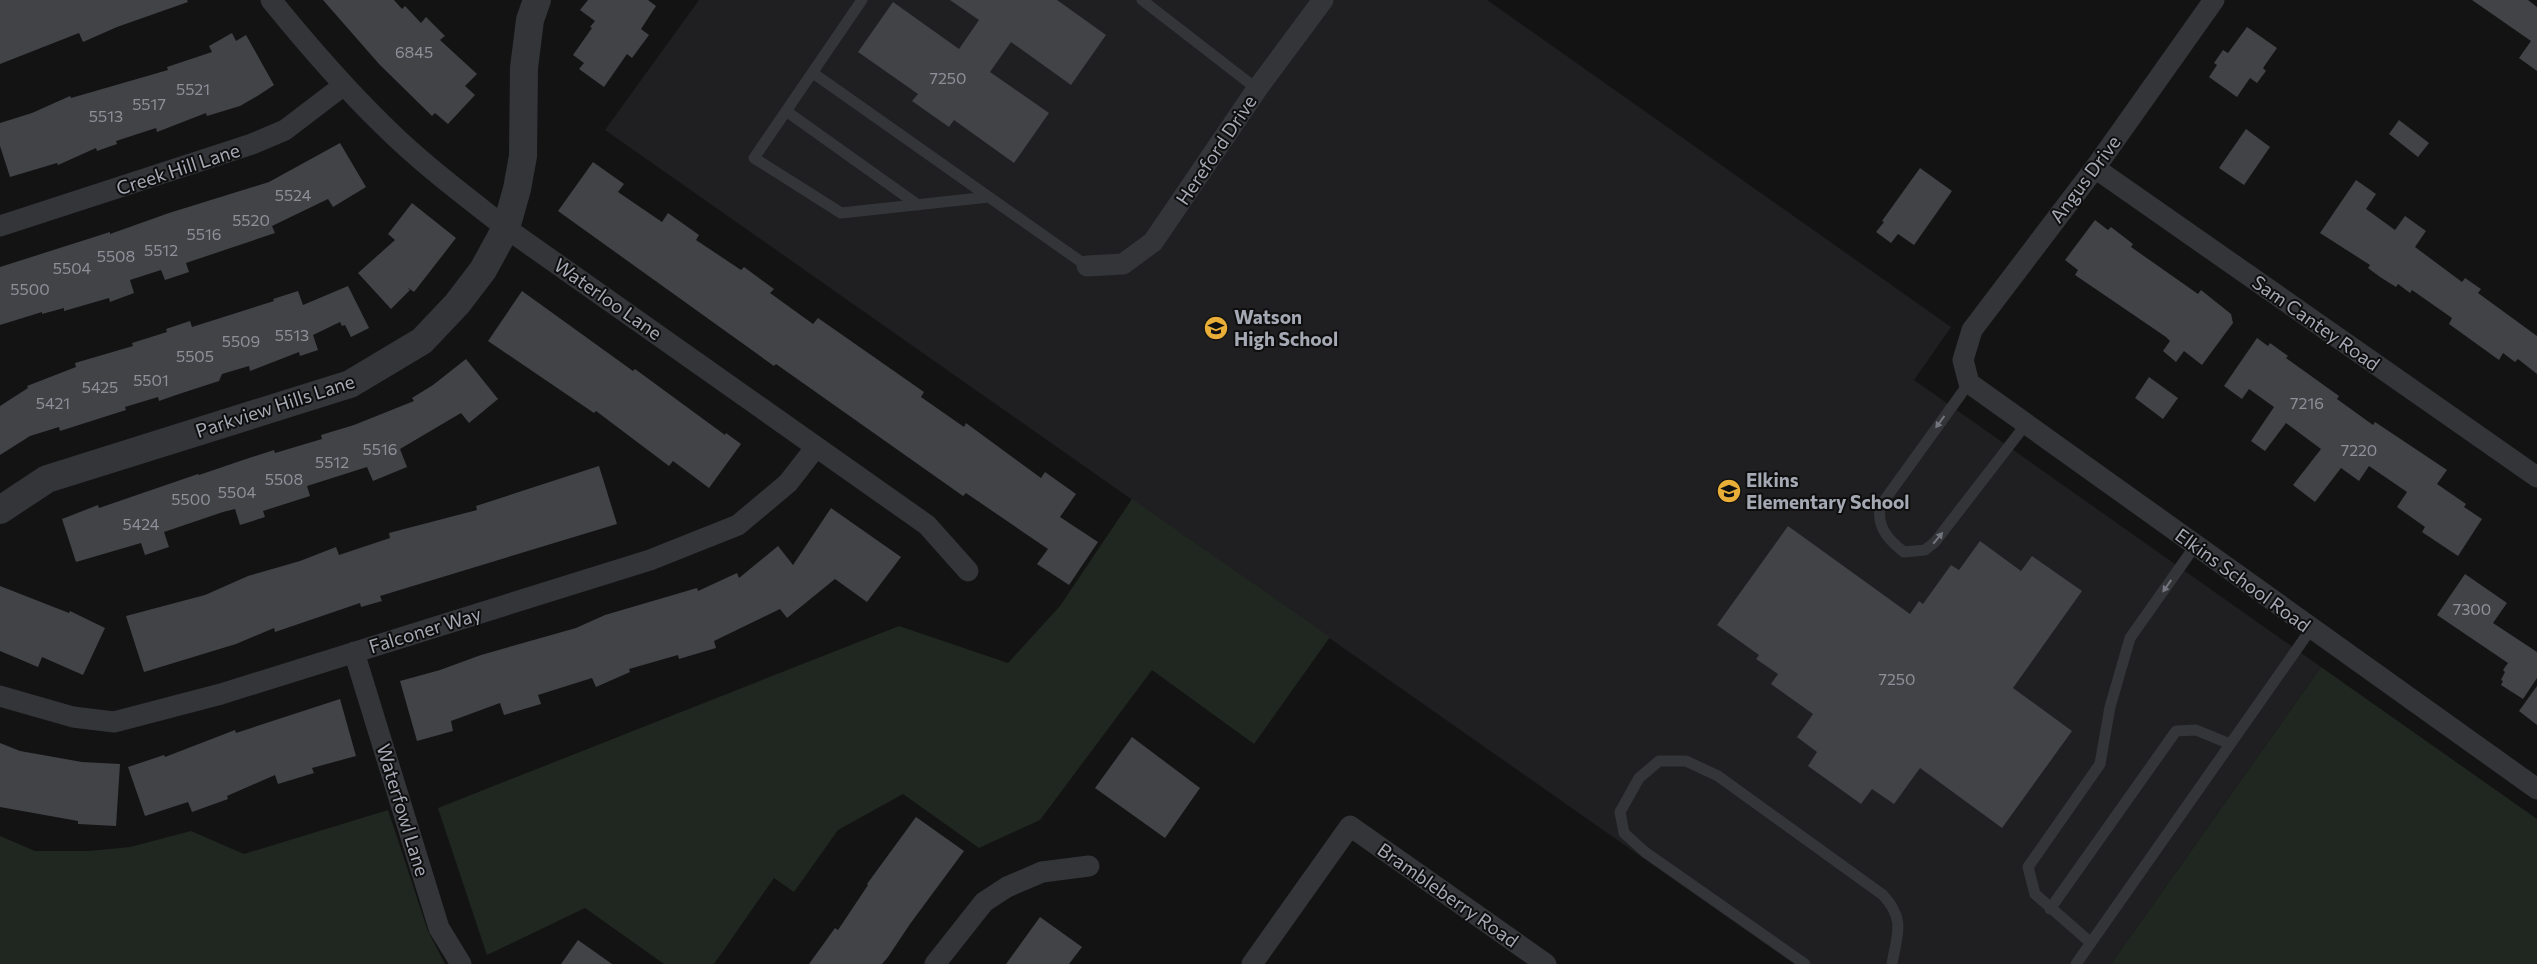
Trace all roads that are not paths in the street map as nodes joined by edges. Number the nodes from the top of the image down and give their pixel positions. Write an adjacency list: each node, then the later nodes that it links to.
1 (271, 0): 8 (street, Waterloo Lane)
2 (537, 0): 15 (street, Parkview Hills Lane)
3 (862, 0): 7 (lane)
4 (1142, 0): 9 (lane)
5 (1323, 0): 9 (street, Hereford Drive)
6 (2214, 0): 11 (street, Angus Drive)
7 (812, 73): 10 (lane); 12 (lane)
8 (344, 85): 14 (street, Creek Hill Lane); 15 (street, Waterloo Lane)
9 (1257, 90): 16 (street, Hereford Drive)
10 (786, 111): 13 (lane); 13 (lane)
11 (2095, 168): 17 (street, Angus Drive); 20 (street, Sam Cantey Road)
12 (989, 197): 13 (lane); 16 (lane)
13 (918, 205)
14 (0, 226)
15 (506, 228): 19 (street, Waterloo Lane); 21 (street, Parkview Hills Lane)
16 (1087, 266)
17 (1969, 383): 18 (street, Elkins School Road); 18 (lane, one-way to 18)
18 (2026, 424): 22 (street, Elkins School Road)
19 (816, 447): 23 (street, Waterloo Lane); 25 (street, Falconer Way)
20 (2537, 477)
21 (0, 510)
22 (2195, 546): 24 (street, Elkins School Road); 30 (lane, one-way to 30)
23 (968, 571)
24 (2311, 629): 27 (lane); 28 (street, Elkins School Road)
25 (354, 652): 26 (street, Falconer Way); 32 (street, Waterfowl Lane)
26 (0, 696)
27 (2230, 744): 30 (lane); 31 (lane)
28 (2537, 789)
29 (1090, 866): 33 (street)
30 (2050, 909): 31 (lane)
31 (2091, 943): 38 (lane)
32 (461, 964)
33 (935, 964)
34 (1252, 964): 35 (street, Brambleberry Road)
35 (1546, 964)
36 (1805, 964): 37 (lane)
37 (1892, 964)
38 (2076, 964)

